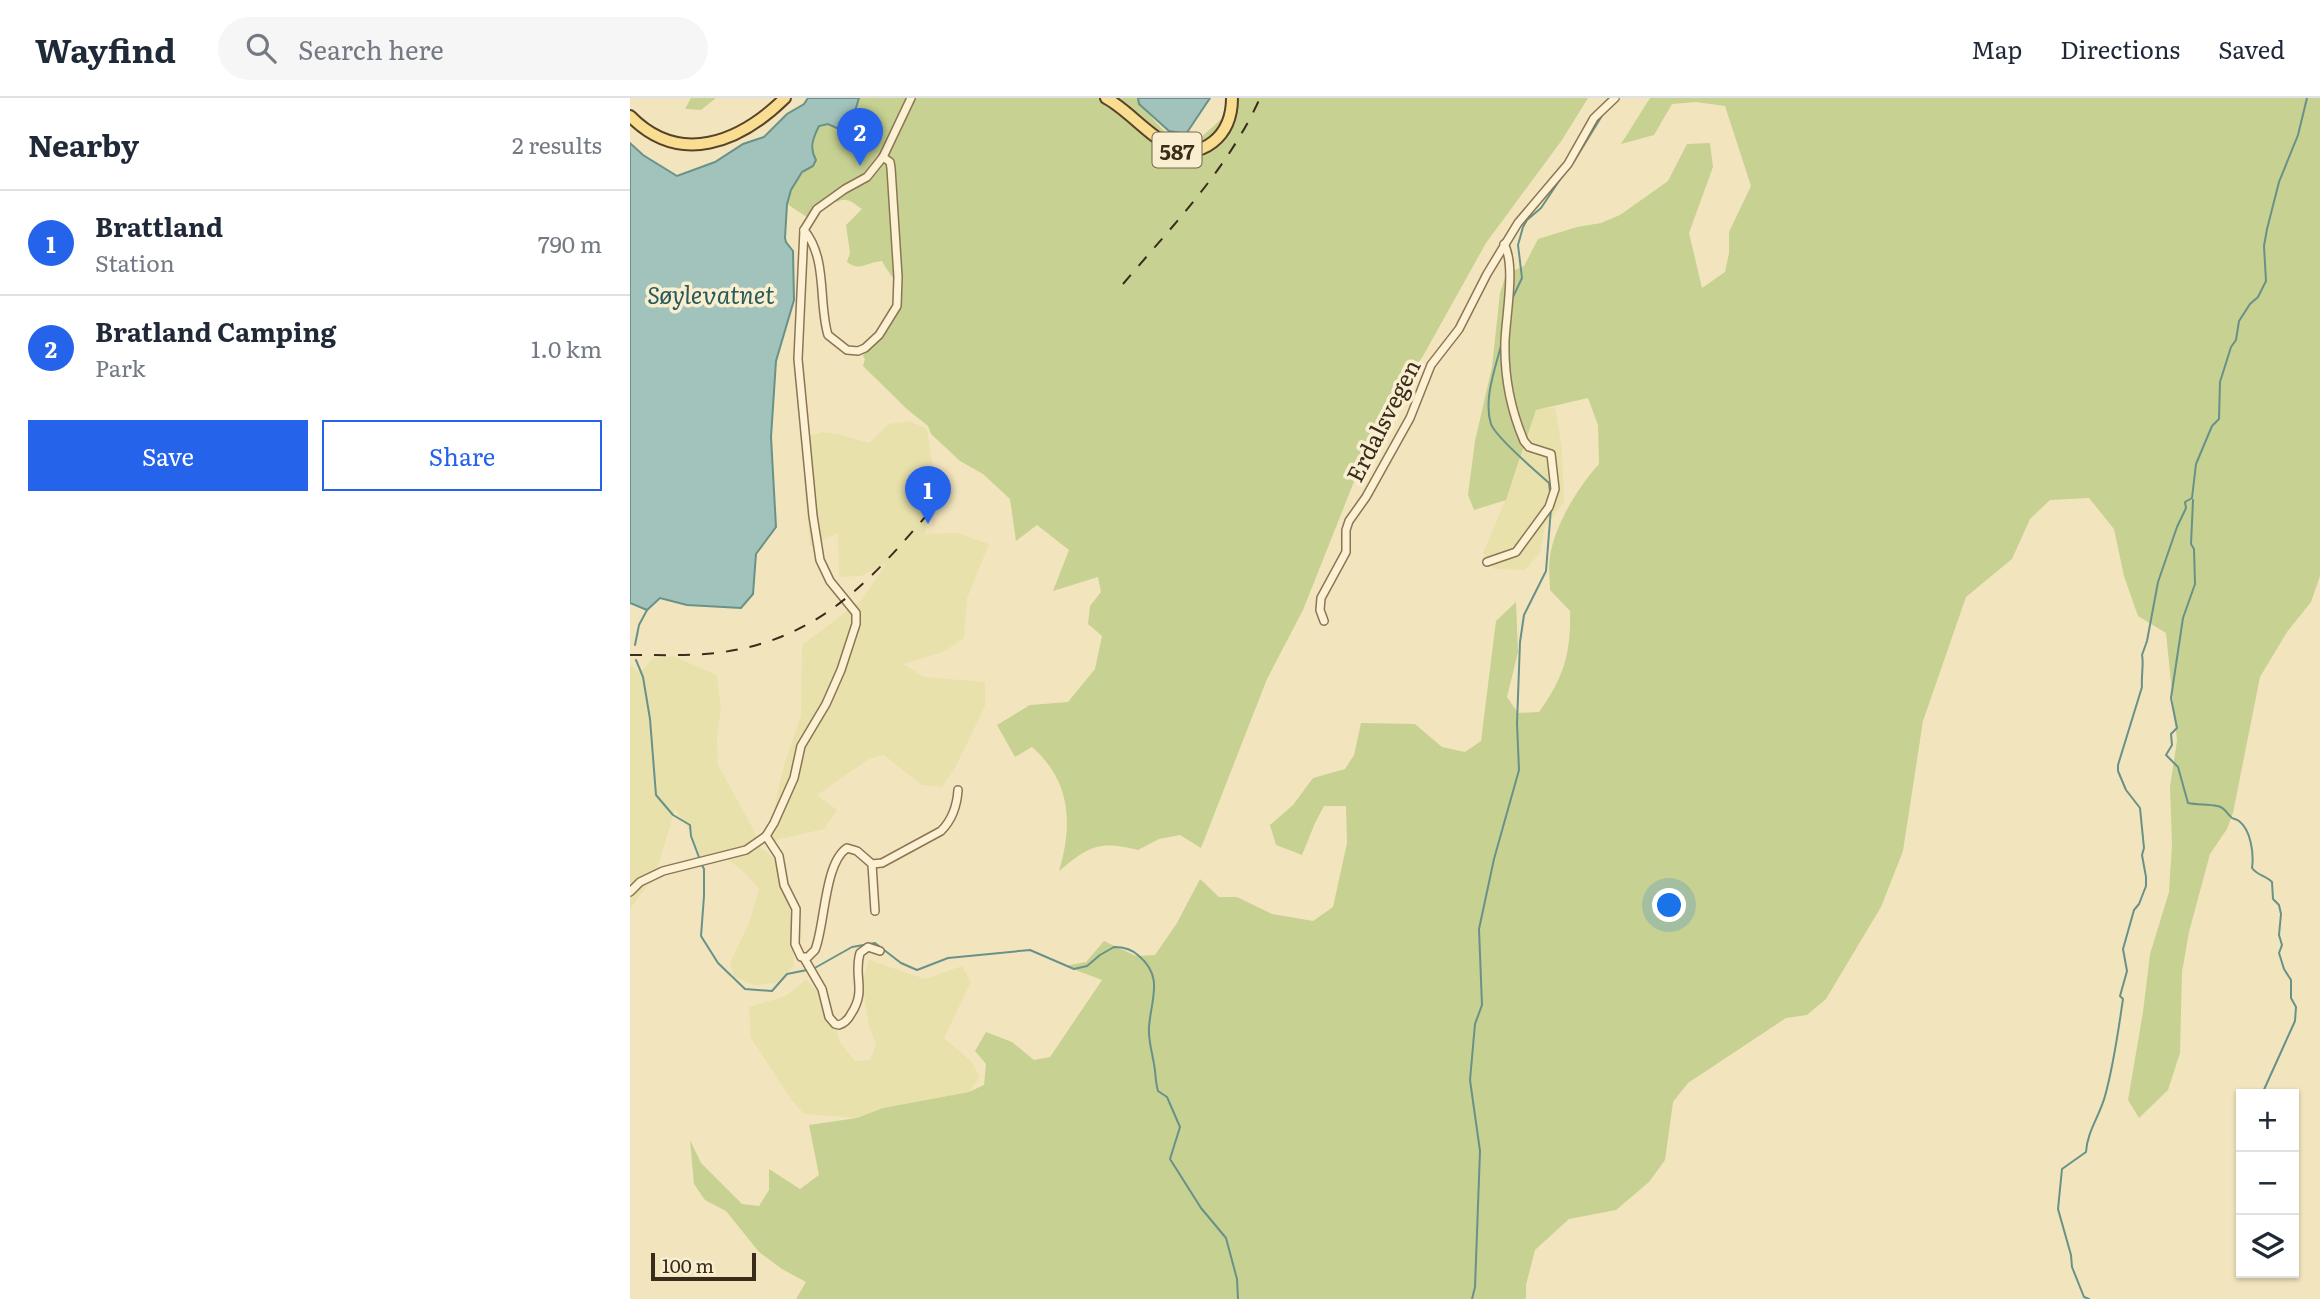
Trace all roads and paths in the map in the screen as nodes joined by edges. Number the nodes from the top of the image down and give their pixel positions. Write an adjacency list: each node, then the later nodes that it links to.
1 (785, 98): 6 (main road)
2 (911, 98): 7 (street)
3 (1106, 98): 4 (main road, 587)
4 (1232, 98)
5 (1615, 98): 9 (street, Erdalsvegen)
6 (630, 116)
7 (883, 157): 8 (street); 8 (street)
8 (804, 230): 13 (street)
9 (1504, 244): 10 (street); 11 (street, Erdalsvegen)
10 (1487, 562)
11 (1324, 621)
12 (958, 790): 14 (street)
13 (765, 836): 15 (street); 18 (street)
14 (872, 864): 16 (street); 18 (street)
15 (630, 892)
16 (875, 911)
17 (880, 951): 18 (street)
18 (804, 958)

